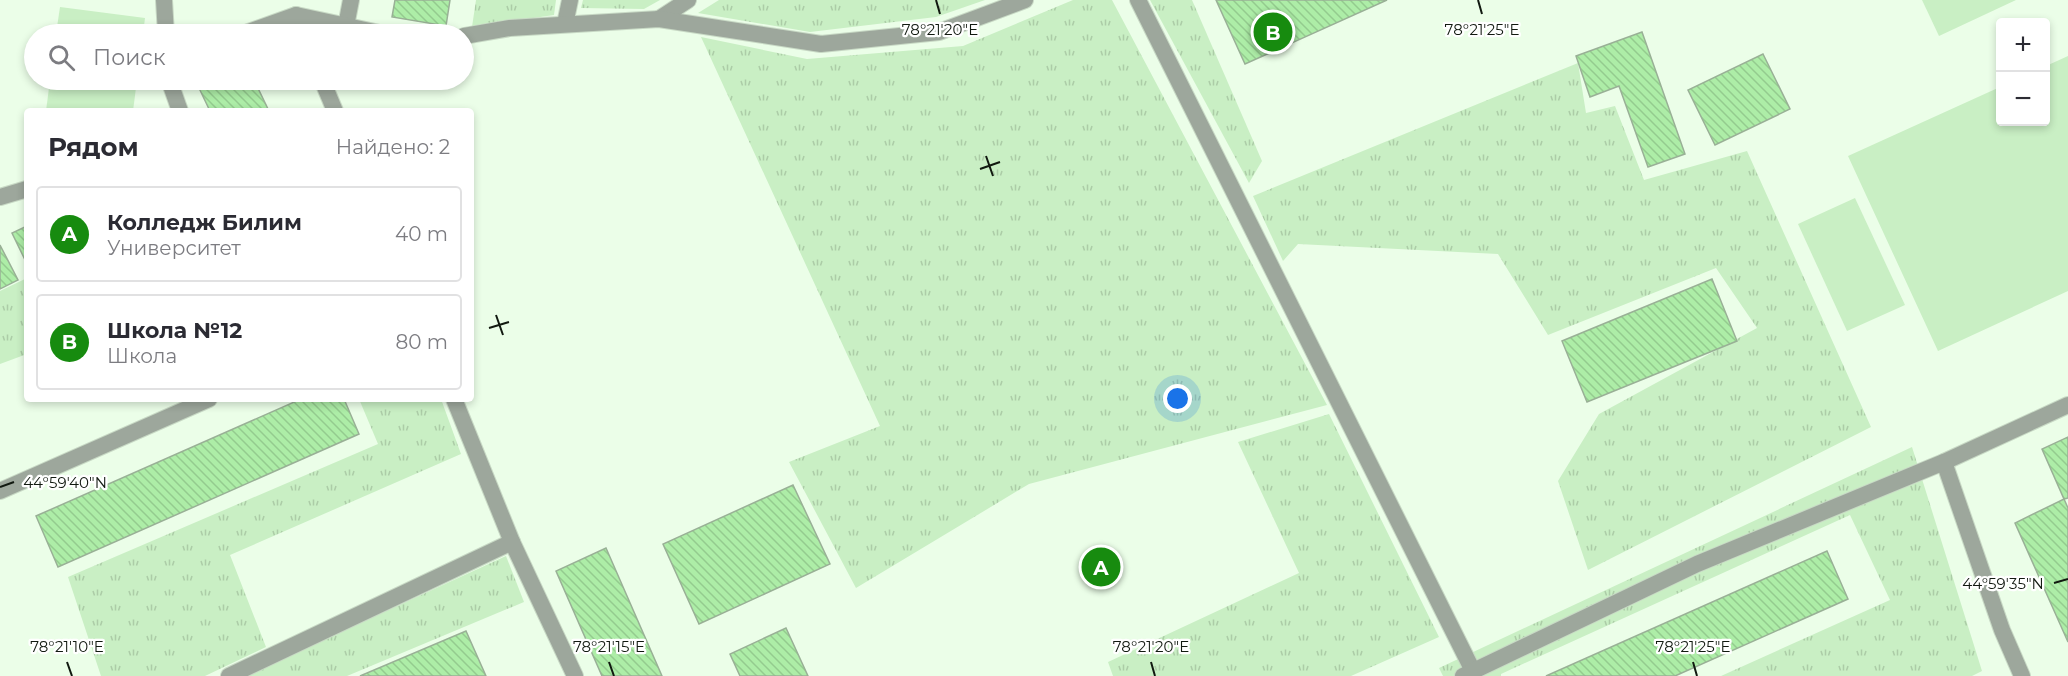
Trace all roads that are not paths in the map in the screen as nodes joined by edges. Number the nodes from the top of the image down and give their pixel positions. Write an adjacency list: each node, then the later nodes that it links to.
1 (164, 0): 9 (street)
2 (351, 0): 13 (street)
3 (570, 0): 14 (street)
4 (688, 0): 8 (street)
5 (1025, 0): 8 (street)
6 (1138, 0): 28 (street)
7 (296, 15): 10 (street); 11 (street); 12 (street)
8 (659, 19): 14 (street)
9 (165, 24)
10 (271, 24)
11 (300, 24)
12 (337, 24)
13 (346, 24)
14 (566, 24): 15 (street)
15 (474, 34)
16 (171, 90): 18 (street)
17 (326, 90): 19 (street)
18 (179, 108)
19 (334, 108)
20 (24, 190): 21 (street)
21 (0, 197)
22 (202, 402): 26 (street)
23 (455, 402): 27 (street)
24 (2068, 405): 25 (street)
25 (1944, 462): 28 (street); 31 (street)
26 (0, 491)
27 (512, 542): 29 (street); 30 (street)
28 (1468, 674)
29 (229, 676)
30 (575, 676)
31 (2022, 676)

